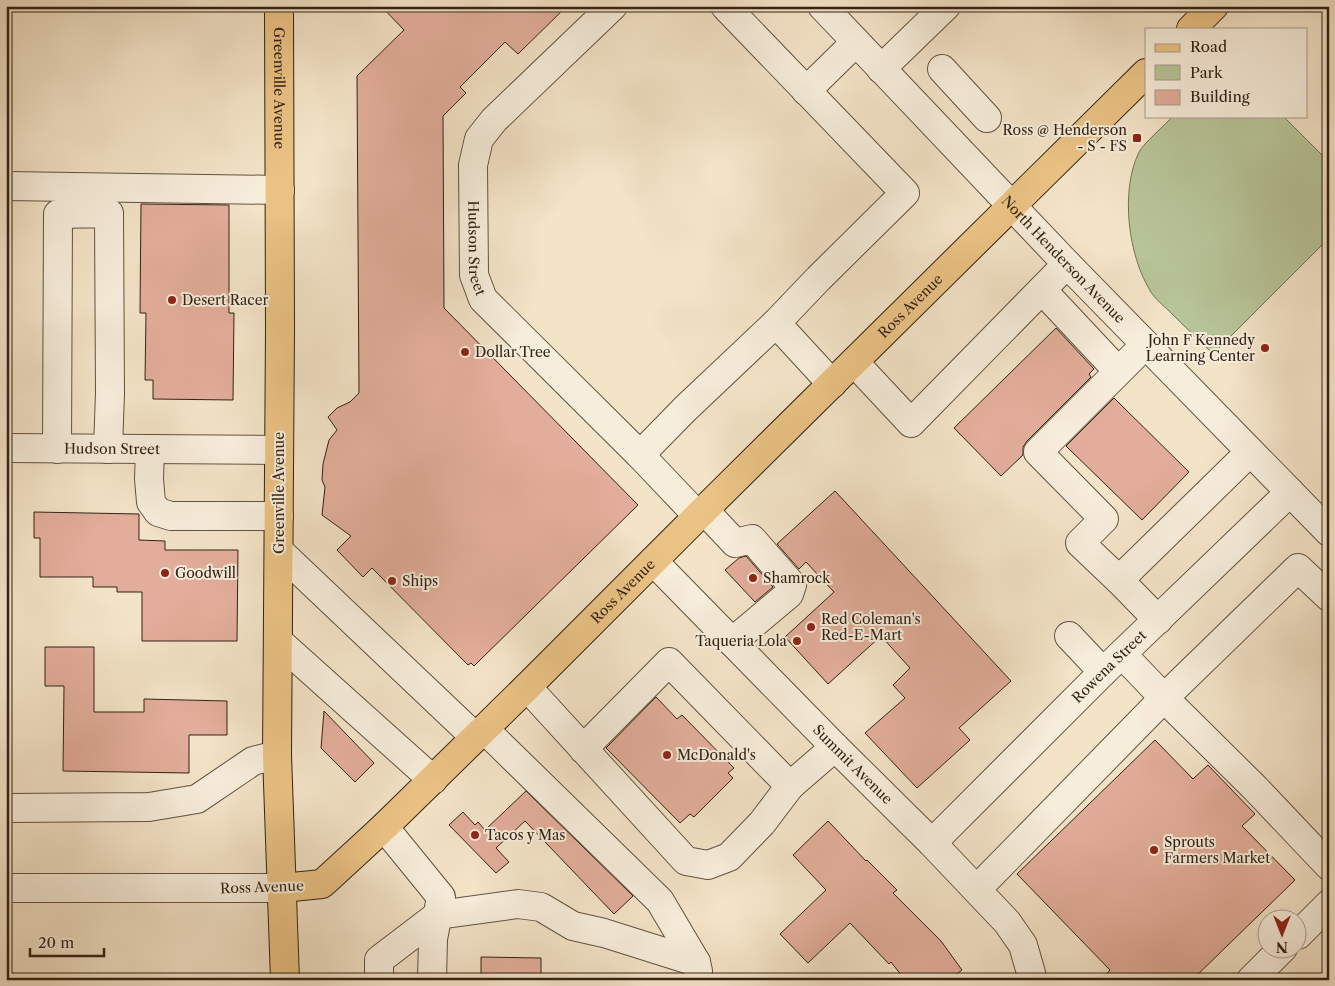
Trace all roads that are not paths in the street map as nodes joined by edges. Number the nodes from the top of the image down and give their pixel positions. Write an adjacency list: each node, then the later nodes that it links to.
1 (279, 6): 15 (main road, Greenville Avenue)
2 (613, 6): 30 (street, Hudson Street)
3 (725, 6): 12 (street)
4 (822, 6): 8 (street, North Henderson Avenue)
5 (946, 6): 9 (street)
6 (1214, 6): 7 (main road)
7 (1192, 28)
8 (856, 42): 9 (street, North Henderson Avenue); 12 (street)
9 (881, 69): 16 (street, North Henderson Avenue)
10 (942, 69): 13 (street)
11 (1145, 74): 16 (main road, Ross Avenue)
12 (806, 91): 19 (street)
13 (987, 118)
14 (6, 186): 15 (street)
15 (280, 190): 28 (main road, Greenville Avenue)
16 (1013, 206): 17 (street, North Henderson Avenue); 21 (main road, Ross Avenue)
17 (1067, 264): 18 (street); 20 (street, North Henderson Avenue)
18 (1042, 290): 21 (street); 22 (street)
19 (776, 323): 23 (street); 30 (street)
20 (1145, 345): 22 (street); 29 (street, North Henderson Avenue)
21 (854, 362): 23 (main road, Ross Avenue)
22 (1118, 371): 37 (street)
23 (832, 384): 32 (main road, Ross Avenue)
24 (6, 448): 25 (street, Hudson Street)
25 (57, 449): 26 (street, Hudson Street); 26 (street)
26 (108, 449): 27 (street, Hudson Street)
27 (150, 449): 28 (street, Hudson Street); 33 (street)
28 (279, 450): 33 (main road, Greenville Avenue)
29 (1250, 452): 31 (street, North Henderson Avenue); 37 (street)
30 (640, 455): 32 (street, Hudson Street)
31 (1290, 492): 34 (street, North Henderson Avenue); 39 (street, Rowena Street)
32 (701, 513): 36 (main road, Ross Avenue); 42 (street, Hudson Street)
33 (279, 516): 35 (main road, Greenville Avenue)
34 (1329, 532)
35 (279, 551): 41 (main road, Greenville Avenue); 46 (street)
36 (653, 560): 42 (street, Summit Avenue); 44 (main road, Ross Avenue)
37 (1119, 580): 39 (street)
38 (1329, 597): 45 (street)
39 (1158, 620): 43 (street, Rowena Street)
40 (1069, 636): 43 (street)
41 (278, 640): 49 (main road, Greenville Avenue); 50 (street)
42 (732, 642): 47 (street, Summit Avenue)
43 (1113, 663): 45 (street); 54 (street, Rowena Street)
44 (527, 688): 46 (main road, Ross Avenue); 48 (street)
45 (1164, 698): 55 (street); 58 (street)
46 (480, 733): 50 (main road, Ross Avenue); 63 (street)
47 (835, 747): 51 (street); 54 (street, Summit Avenue)
48 (583, 749): 51 (street); 51 (street)
49 (277, 755): 52 (street); 57 (main road, Greenville Avenue)
50 (433, 780): 53 (main road, Ross Avenue)
51 (790, 786)
52 (6, 808)
53 (384, 827): 57 (main road, Ross Avenue); 60 (street)
54 (932, 843): 58 (street, Summit Avenue)
55 (1329, 866)
56 (6, 888): 57 (street, Ross Avenue)
57 (282, 888): 64 (main road, Greenville Avenue)
58 (977, 889): 67 (street, Summit Avenue)
59 (1329, 904): 61 (street)
60 (438, 915): 63 (street); 65 (street); 66 (street)
61 (1308, 925)
62 (1273, 958): 68 (street)
63 (698, 971)
64 (284, 980)
65 (378, 980)
66 (432, 980)
67 (1031, 980)
68 (1251, 980)

